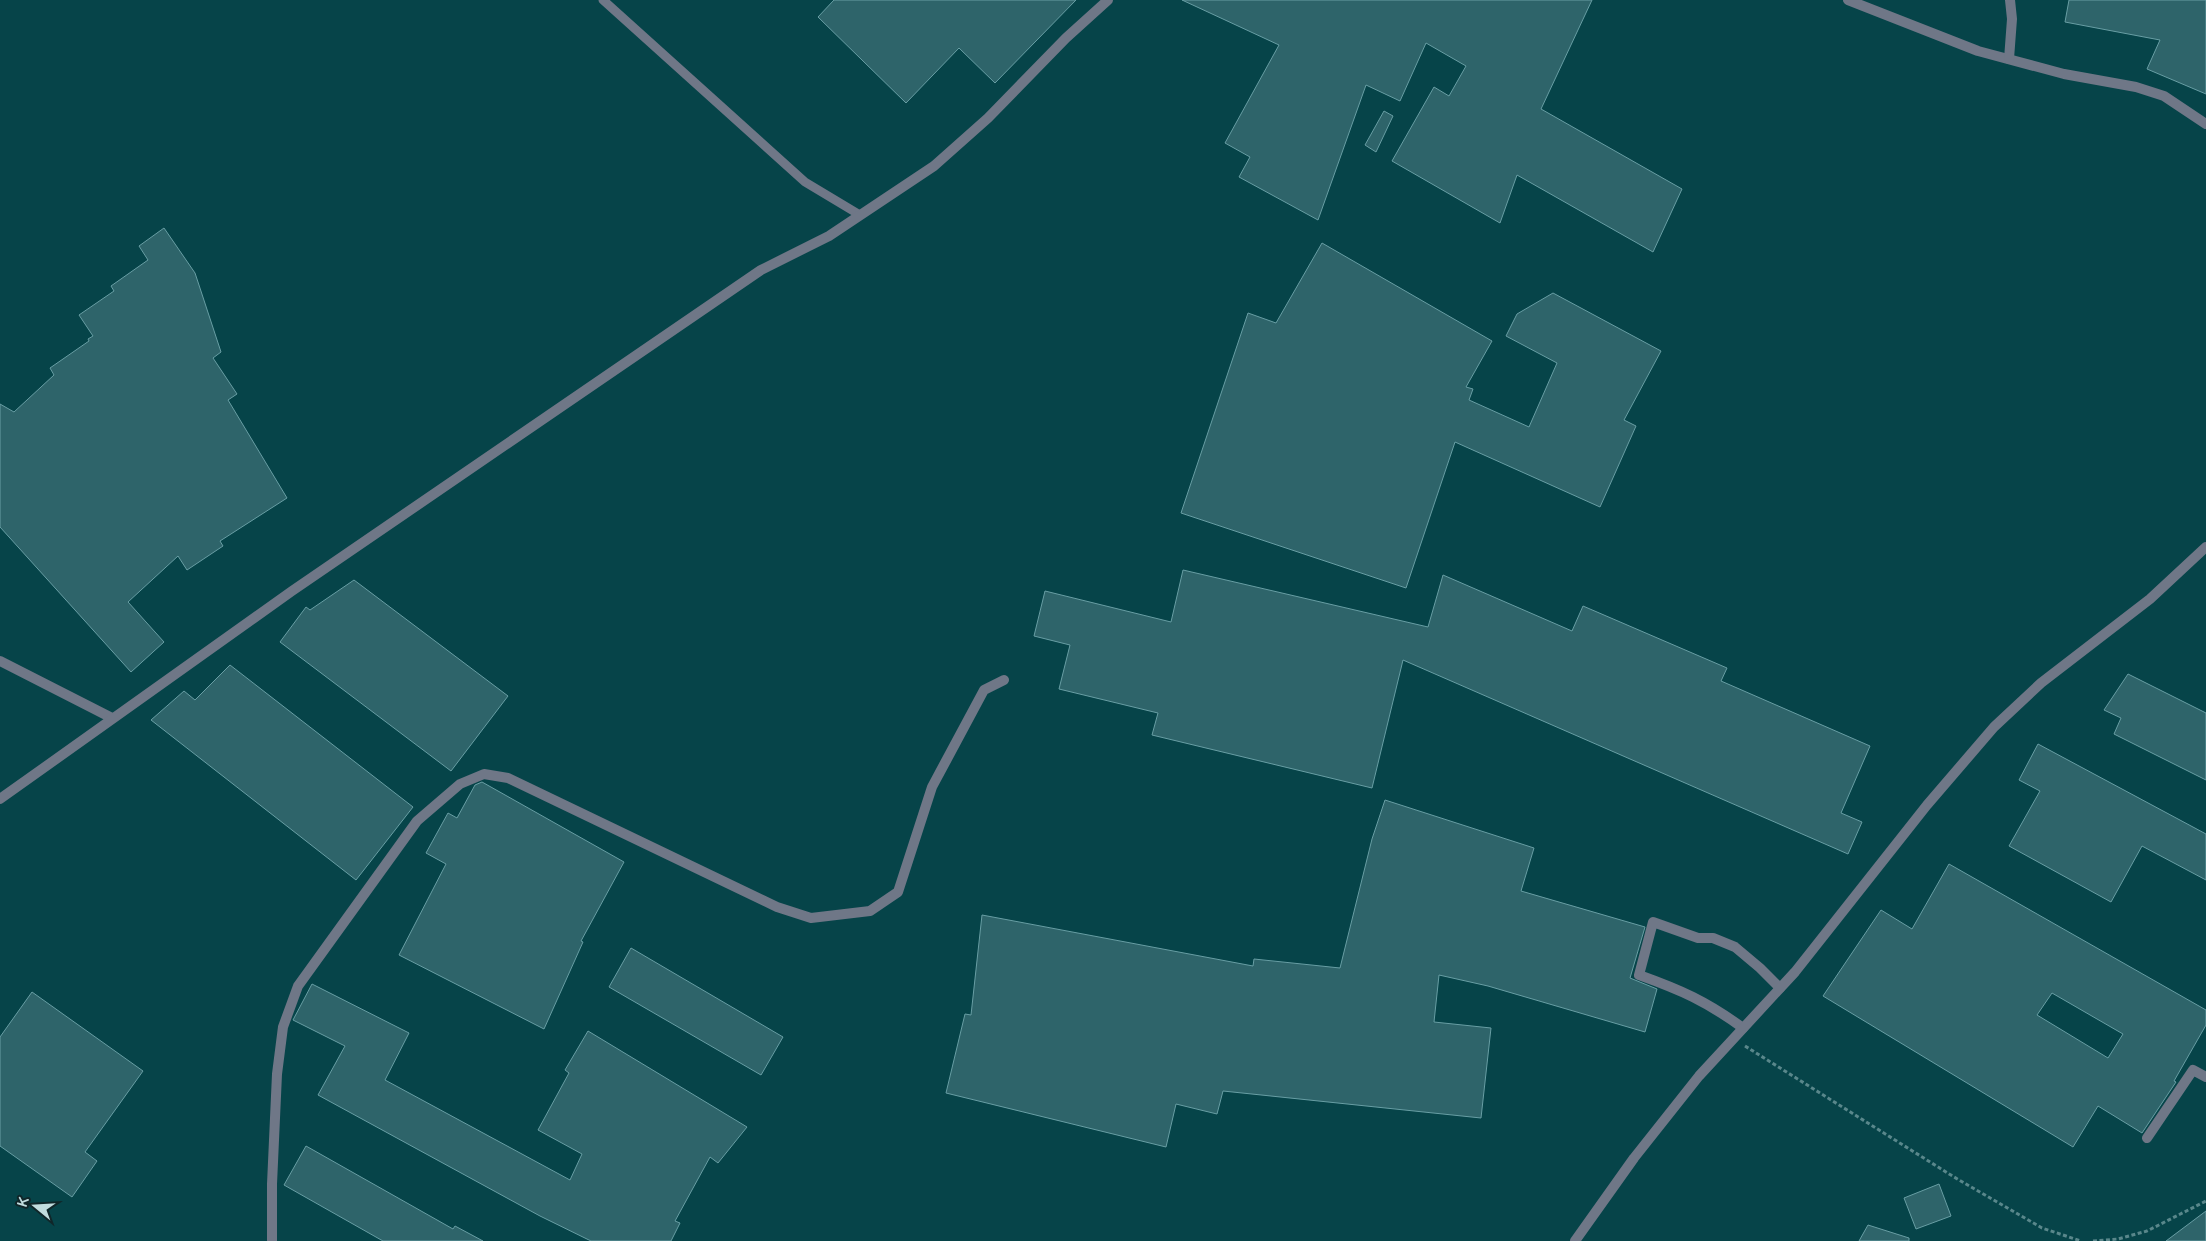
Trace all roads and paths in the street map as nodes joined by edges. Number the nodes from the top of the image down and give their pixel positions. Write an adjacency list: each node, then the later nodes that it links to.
1 (603, 0): 7 (lane)
2 (1108, 0): 7 (street)
3 (1848, 0): 5 (street)
4 (2010, 0): 5 (street)
5 (2009, 59): 6 (street)
6 (2206, 124)
7 (860, 215): 11 (street)
8 (2206, 547): 13 (street)
9 (0, 661): 11 (street)
10 (1004, 680): 19 (street)
11 (112, 718): 12 (street)
12 (0, 799)
13 (1780, 988): 14 (street); 14 (street)
14 (1743, 1028): 15 (street)
15 (1733, 1038): 20 (street); 21 (path)
16 (2206, 1077): 17 (street)
17 (2147, 1138)
18 (2206, 1201): 22 (path)
19 (272, 1241)
20 (1575, 1241)
21 (2080, 1241)
22 (2093, 1241)

